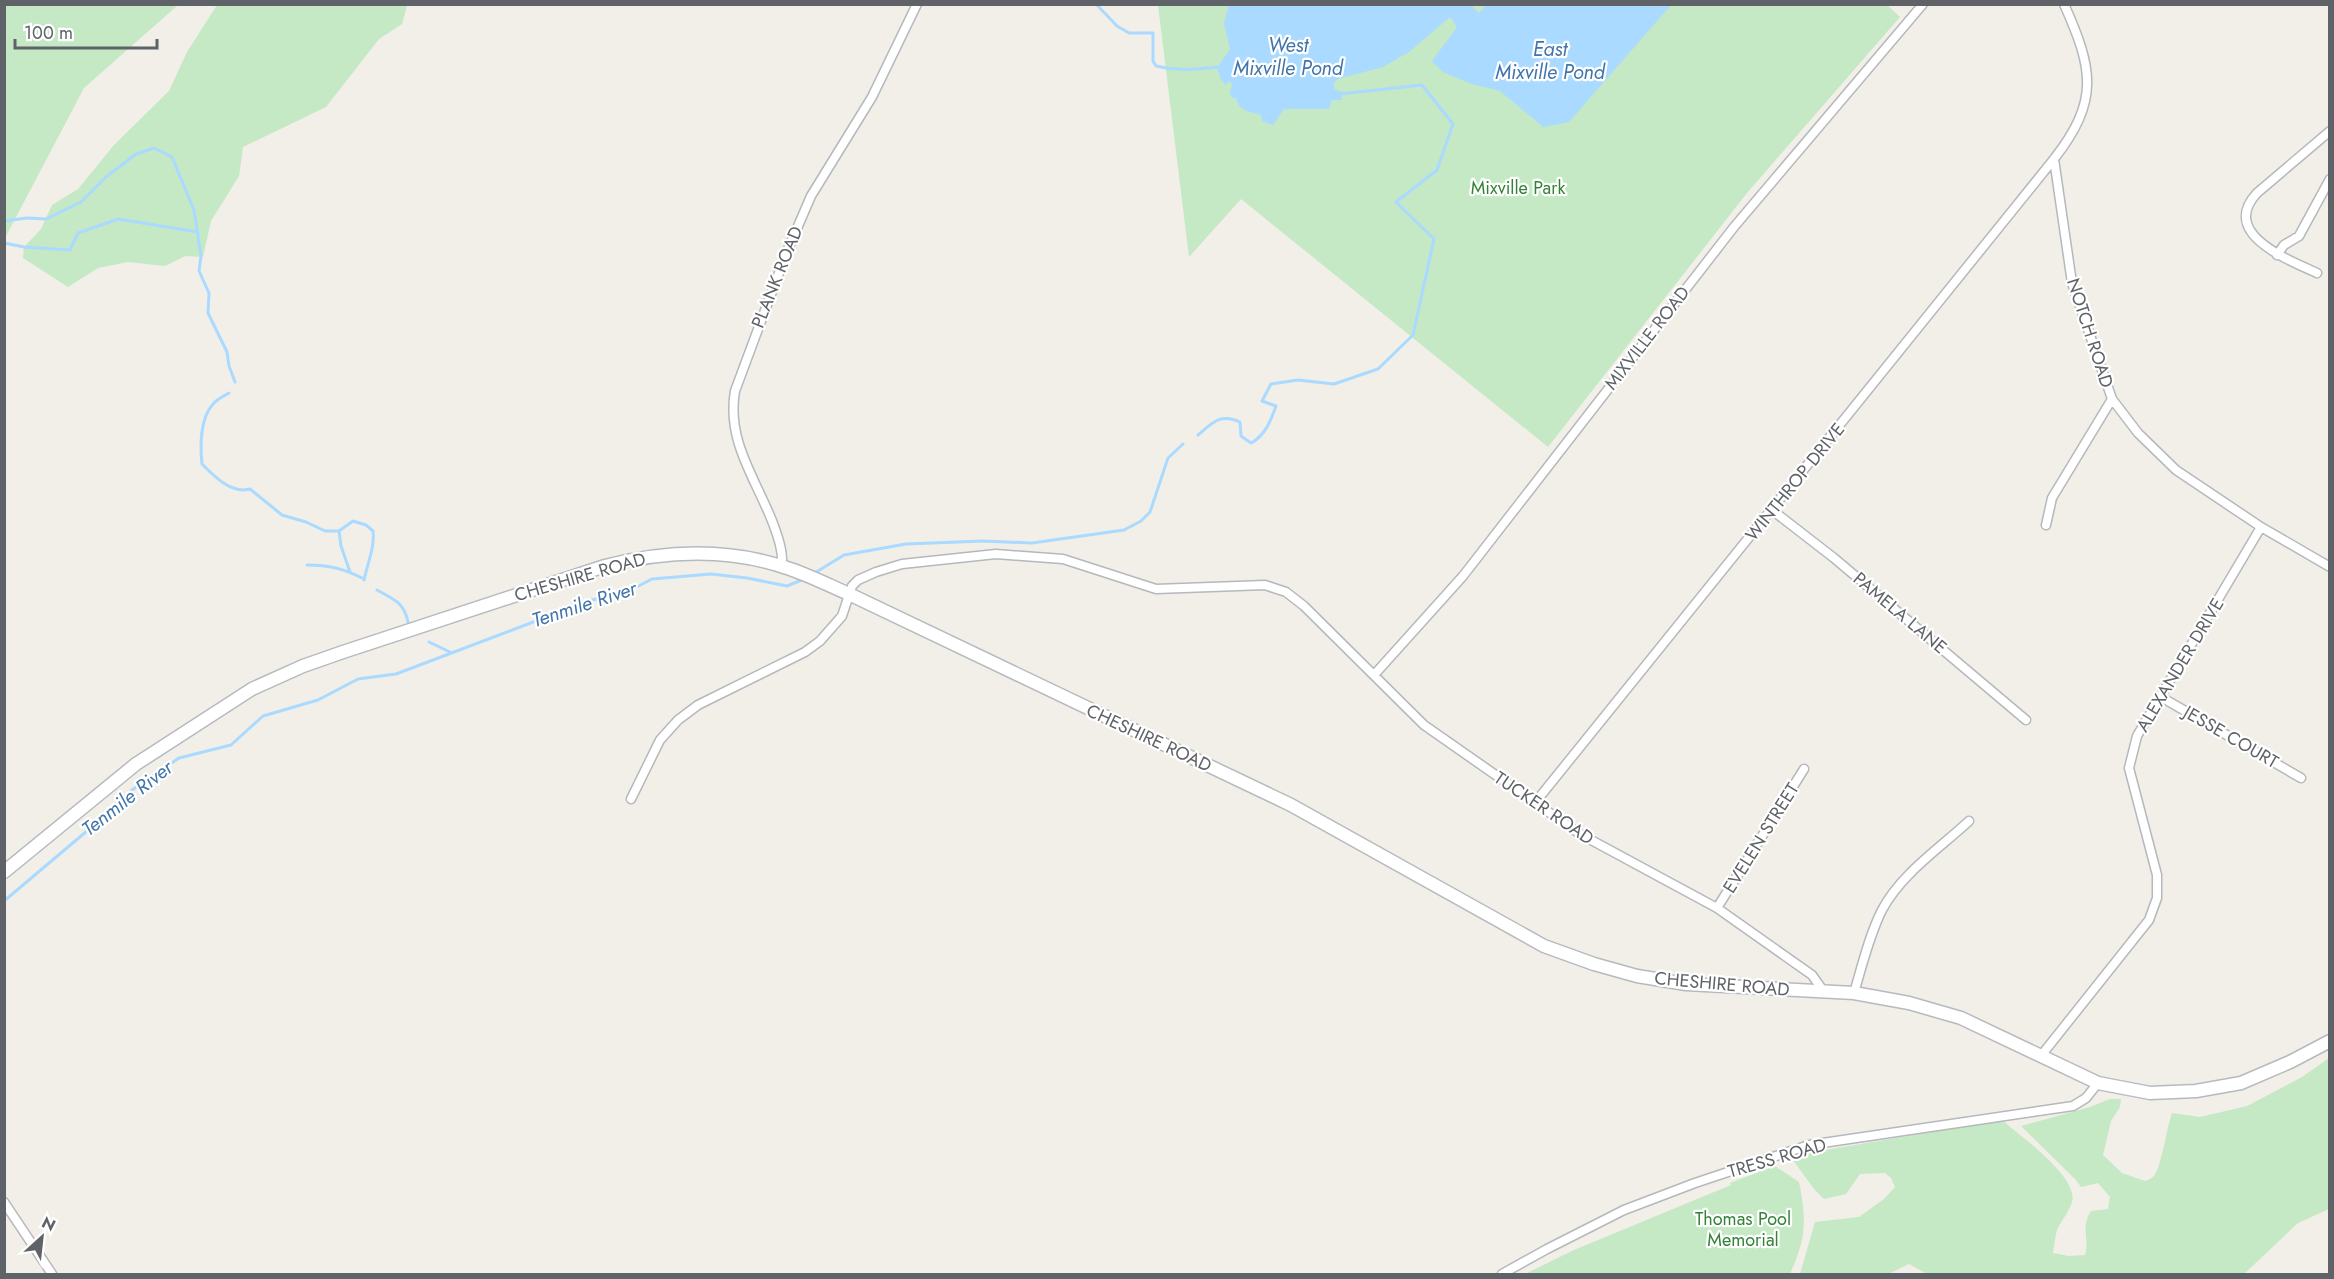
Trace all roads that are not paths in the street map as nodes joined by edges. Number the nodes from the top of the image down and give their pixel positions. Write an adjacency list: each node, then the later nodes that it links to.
1 (917, 4): 13 (street, PLANK ROAD)
2 (1923, 4): 16 (street, MIXVILLE ROAD)
3 (2064, 4): 5 (street)
4 (2330, 131): 7 (street)
5 (2054, 159): 9 (street, NOTCH ROAD); 10 (street, WINTHROP DRIVE)
6 (2330, 179): 7 (street)
7 (2277, 255): 8 (street)
8 (2317, 273)
9 (2112, 399): 11 (street); 12 (street, NOTCH ROAD)
10 (1772, 510): 18 (street, PAMELA LANE); 22 (street, WINTHROP DRIVE)
11 (2046, 525)
12 (2261, 527): 14 (street, NOTCH ROAD); 17 (street, ALEXANDER DRIVE)
13 (782, 566): 15 (main road, CHESHIRE ROAD); 24 (main road, CHESHIRE ROAD)
14 (2330, 567)
15 (849, 594): 16 (street, TUCKER ROAD); 21 (street); 26 (main road, CHESHIRE ROAD)
16 (1374, 675): 22 (street, TUCKER ROAD)
17 (2161, 697): 20 (street, JESSE COURT); 29 (street, ALEXANDER DRIVE)
18 (2026, 720)
19 (1804, 769): 25 (street, EVELEN STREET)
20 (2301, 778)
21 (631, 799)
22 (1534, 804): 25 (street, TUCKER ROAD)
23 (1970, 821): 27 (street)
24 (4, 872)
25 (1717, 908): 26 (street, TUCKER ROAD)
26 (1824, 992): 27 (main road, CHESHIRE ROAD)
27 (1854, 993): 29 (main road, CHESHIRE ROAD)
28 (2330, 1041): 30 (main road, CHESHIRE ROAD)
29 (2040, 1057): 30 (main road, CHESHIRE ROAD)
30 (2098, 1083): 33 (street, TRESS ROAD)
31 (4, 1202): 32 (street)
32 (52, 1275)
33 (1502, 1275)

